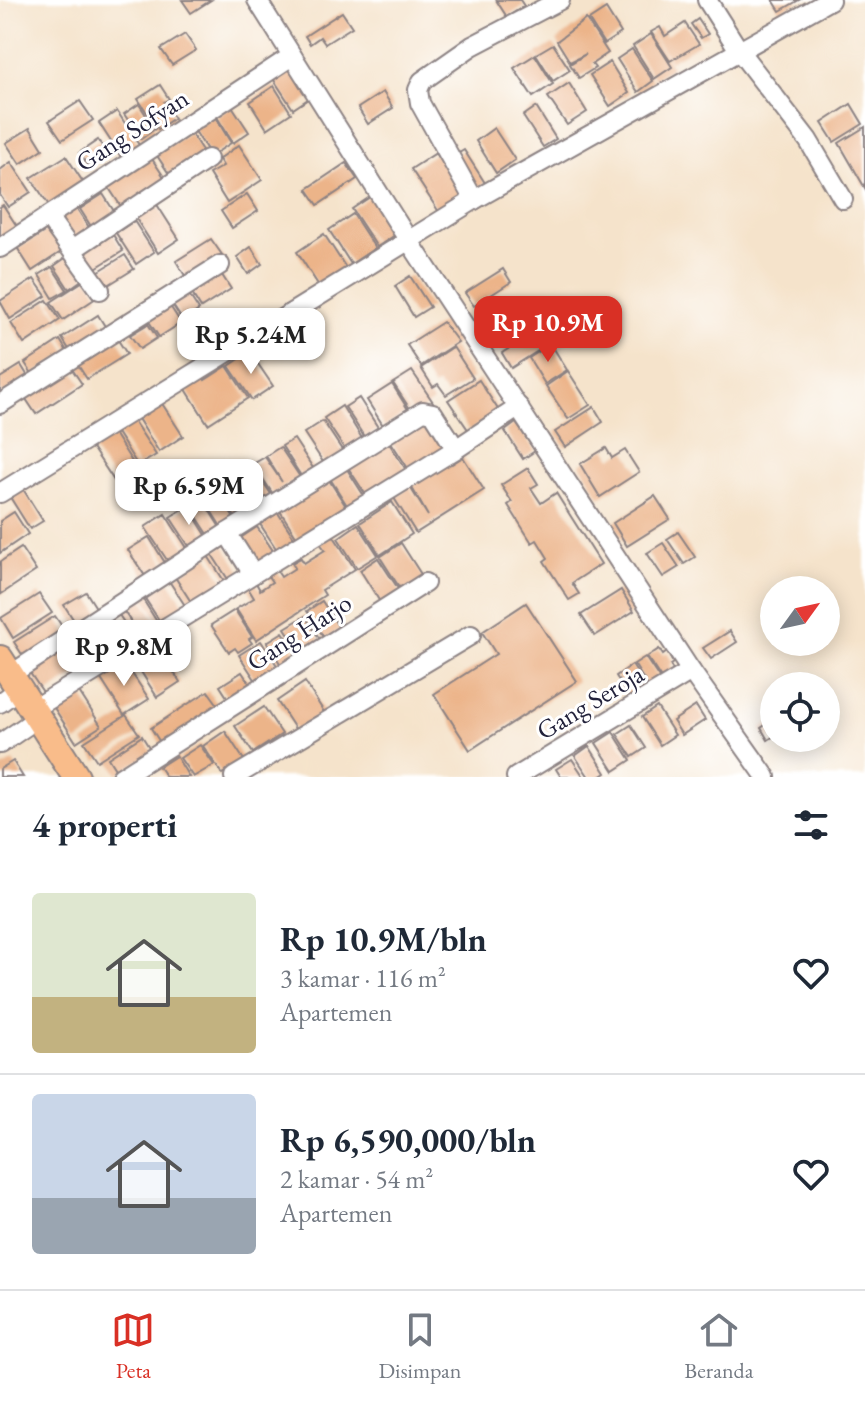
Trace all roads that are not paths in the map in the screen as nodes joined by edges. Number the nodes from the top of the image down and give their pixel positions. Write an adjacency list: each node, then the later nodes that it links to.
1 (257, 0): 6 (street)
2 (560, 0): 9 (street)
3 (707, 0): 5 (street)
4 (830, 0): 5 (street)
5 (740, 52): 8 (street); 9 (street)
6 (292, 56): 10 (street, Gang Sofyan); 11 (street)
7 (208, 159): 13 (street)
8 (843, 199)
9 (474, 200): 11 (street)
10 (48, 217): 12 (street, Gang Sofyan); 13 (street)
11 (409, 241): 17 (street); 19 (street)
12 (0, 248)
13 (72, 250): 15 (street)
14 (220, 265): 16 (street)
15 (100, 290)
16 (0, 404)
17 (519, 407): 18 (street); 24 (street)
18 (456, 449): 20 (street); 21 (street)
19 (0, 493)
20 (227, 533): 21 (street); 25 (street)
21 (253, 574): 25 (street)
22 (425, 583): 28 (street, Gang Harjo)
23 (471, 635): 29 (street)
24 (691, 671): 30 (street, Gang Seroja); 31 (street)
25 (17, 693): 26 (street); 27 (highway)
26 (0, 744)
27 (76, 777)
28 (121, 777)
29 (234, 777)
30 (516, 777)
31 (766, 777)

